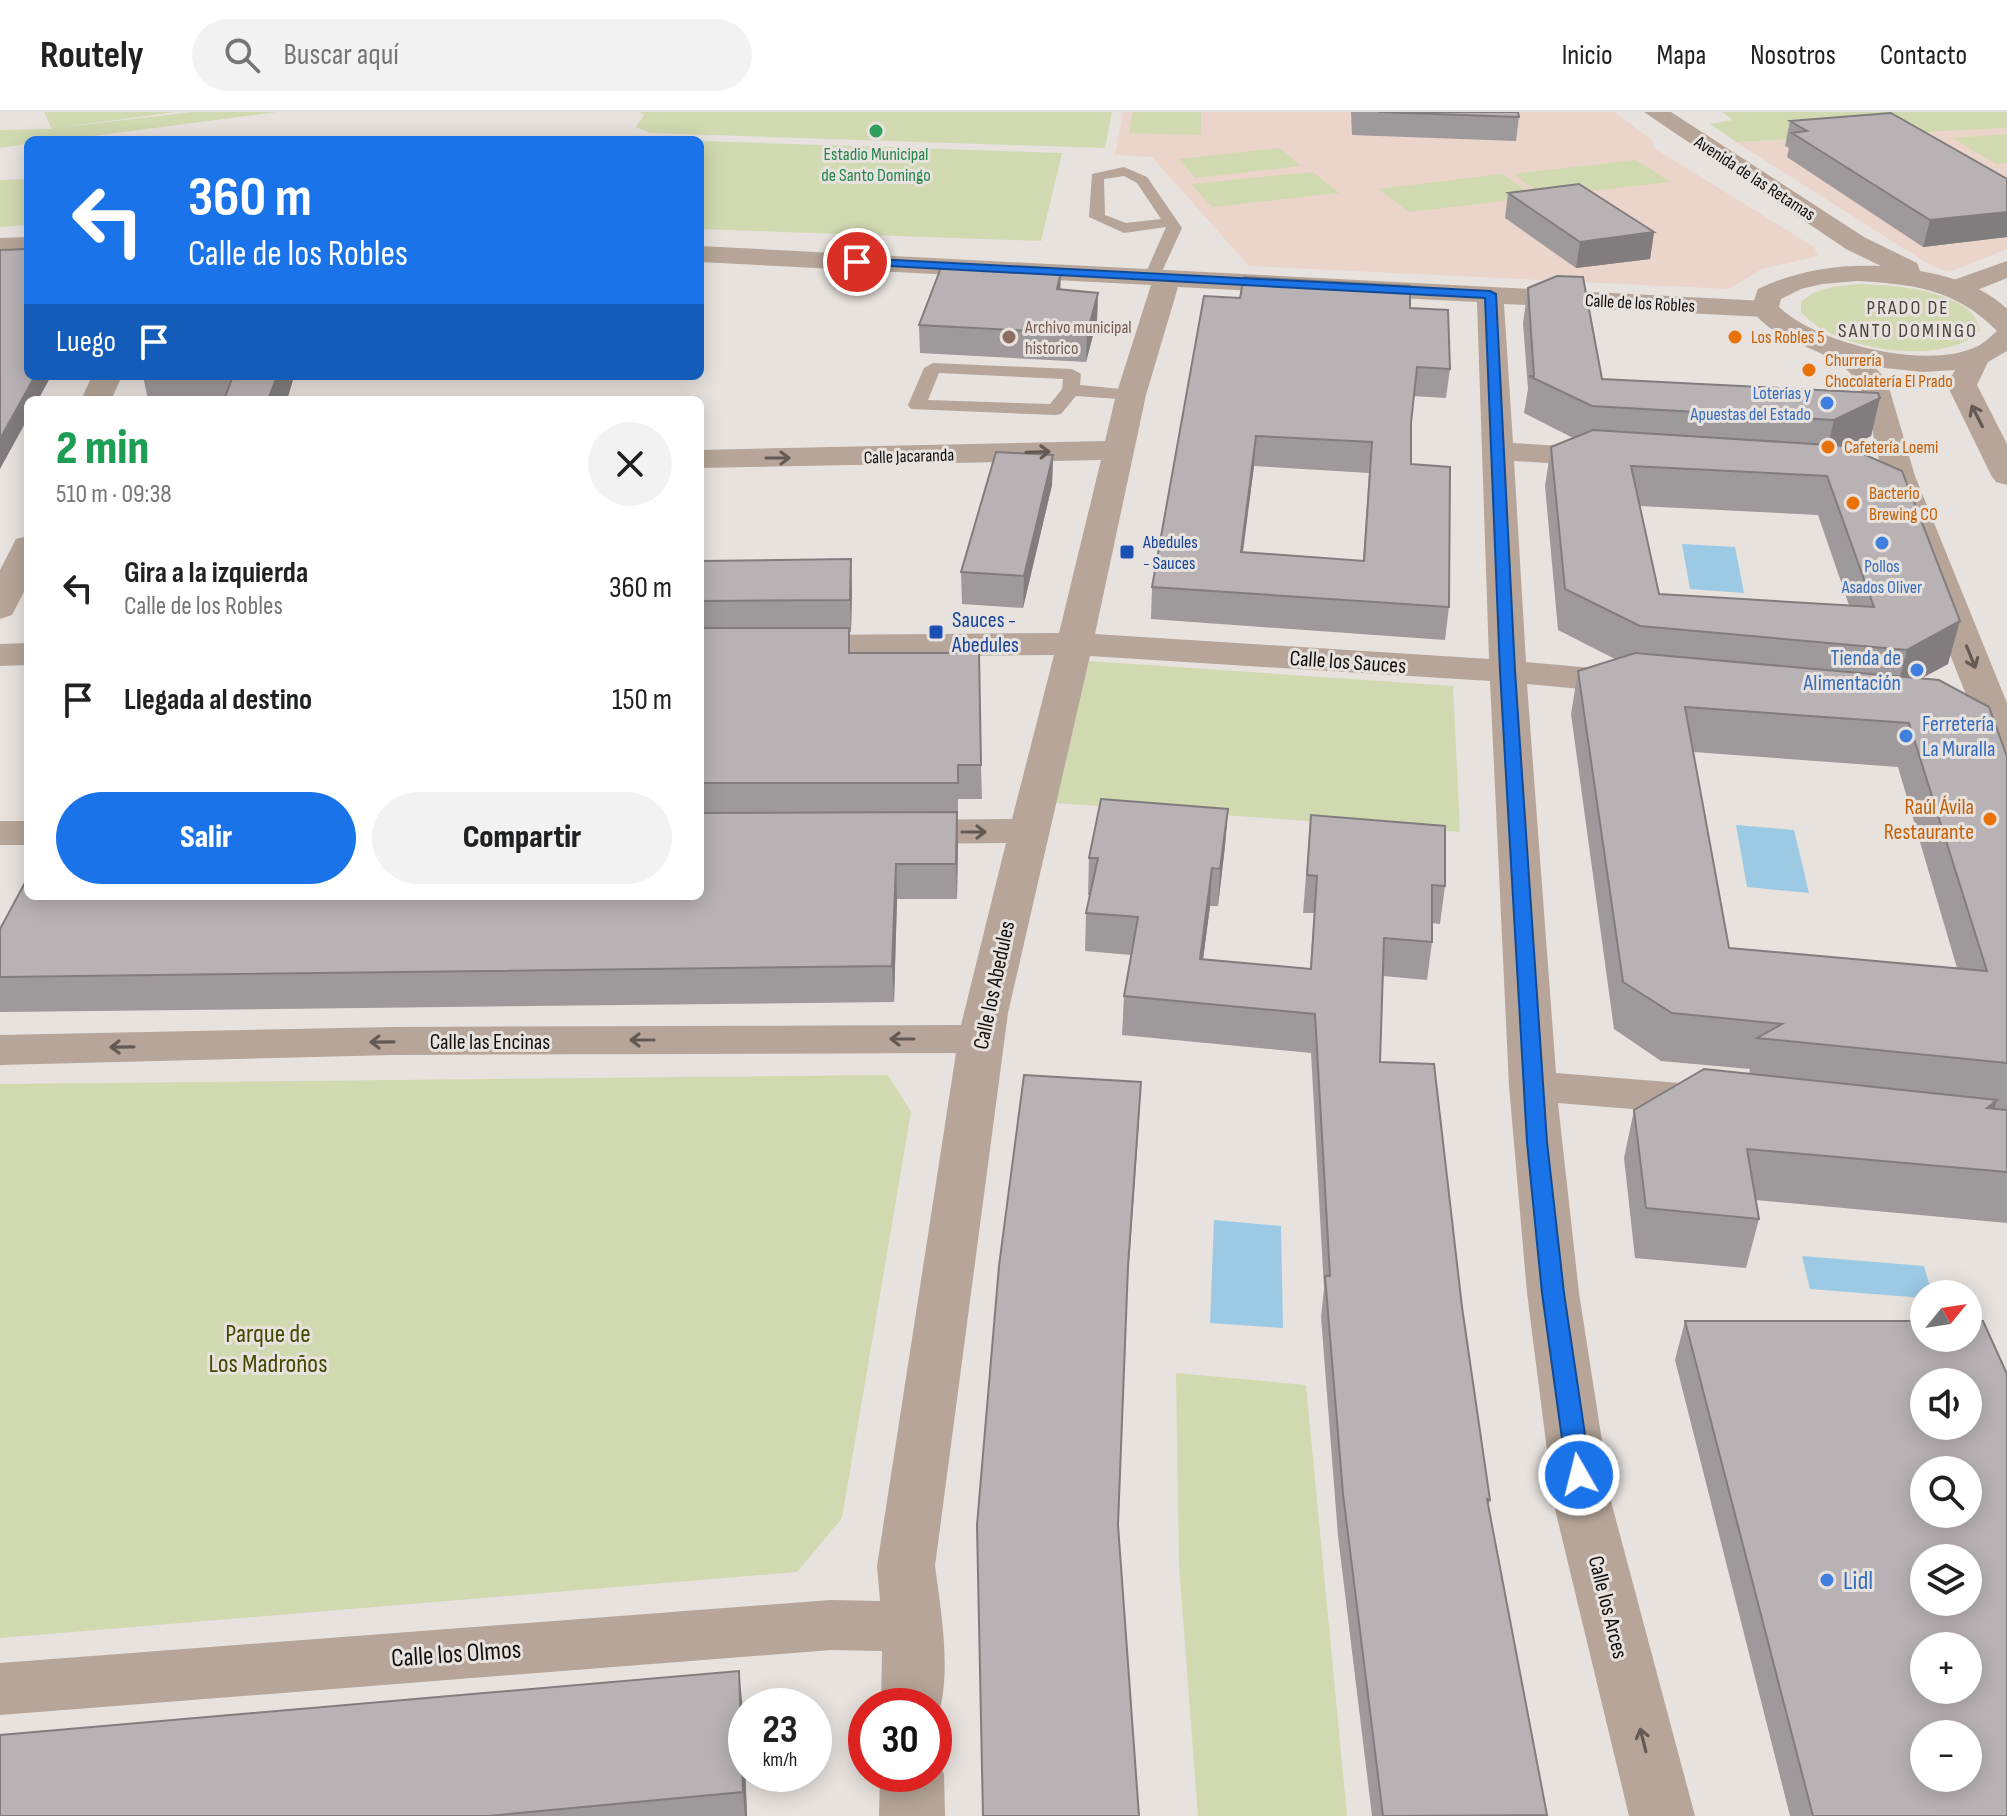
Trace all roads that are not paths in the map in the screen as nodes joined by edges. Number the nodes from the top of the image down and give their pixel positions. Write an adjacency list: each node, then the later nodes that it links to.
1 (1655, 112): 4 (street, Avenida de las Retamas)
2 (1171, 222): 3 (lane); 3 (lane); 9 (lane)
3 (1124, 228): 9 (lane)
4 (1855, 243): 10 (street); 11 (street, Avenida de las Retamas)
5 (24, 245): 6 (street)
6 (0, 246)
7 (704, 254): 9 (street, Calle de los Robles)
8 (2007, 269): 11 (street)
9 (1160, 271): 12 (street, Calle de los Robles); 19 (street, Calle los Abedules)
10 (1845, 273): 11 (street); 13 (street)
11 (1945, 286): 14 (street, Avenida de las Retamas)
12 (1490, 294): 13 (street, Calle de los Robles); 21 (street, Calle los Arces)
13 (1765, 309): 16 (street)
14 (2007, 325)
15 (2007, 337): 17 (street)
16 (1846, 354): 17 (street); 34 (street, one-way to 34)
17 (1976, 357): 24 (street, one-way to 17)
18 (1071, 390): 18 (lane); 19 (lane)
19 (1131, 395): 20 (street, Calle los Abedules)
20 (1118, 450): 22 (street, Calle Jacaranda, one-way to 20); 27 (street, Calle los Abedules)
21 (1497, 451): 23 (street); 31 (street, Calle los Arces)
22 (704, 459)
23 (1638, 460)
24 (2007, 475)
25 (24, 555): 26 (street)
26 (0, 608)
27 (1075, 644): 28 (street, Calle los Sauces); 31 (street, Calle los Sauces); 36 (street, Calle los Abedules)
28 (704, 647)
29 (24, 654): 30 (street)
30 (0, 655)
31 (1508, 671): 32 (street, Calle los Sauces); 42 (street, Calle los Arces)
32 (1670, 686)
33 (1948, 711): 34 (street)
34 (1993, 715): 35 (street)
35 (2007, 751)
36 (1029, 831): 37 (street, one-way to 36); 40 (street, Calle los Abedules)
37 (856, 832)
38 (0, 833): 39 (street)
39 (24, 833)
40 (980, 1039): 41 (street, Calle las Encinas, one-way to 41); 44 (street, Calle los Abedules)
41 (0, 1050)
42 (1533, 1086): 43 (street); 49 (street, Calle los Arces, one-way to 42)
43 (1754, 1105)
44 (912, 1626): 45 (street, Calle los Abedules); 46 (street, Calle los Olmos)
45 (912, 1688)
46 (0, 1689)
47 (912, 1792): 48 (street)
48 (912, 1816)
49 (1662, 1816)

